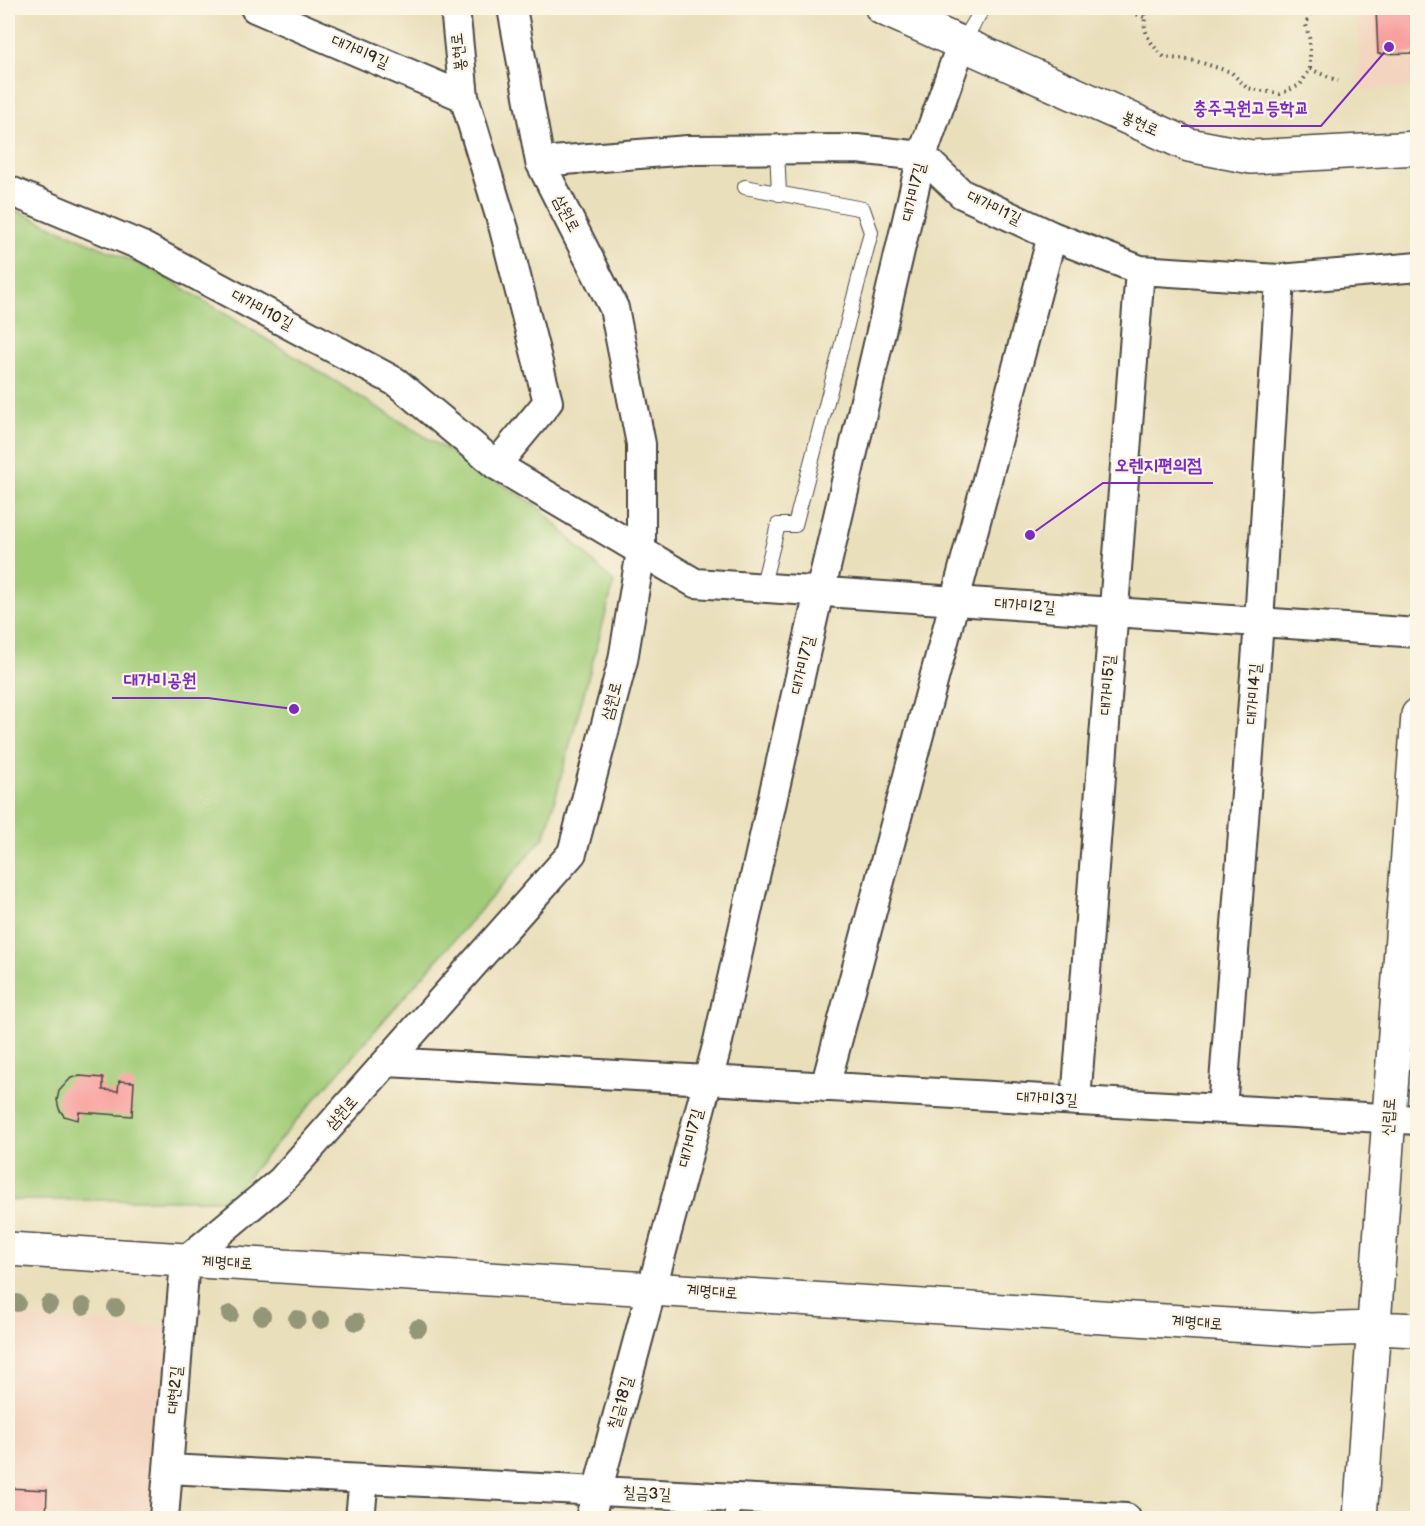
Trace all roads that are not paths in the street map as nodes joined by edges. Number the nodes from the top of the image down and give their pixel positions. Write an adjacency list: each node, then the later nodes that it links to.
1 (255, 8): 7 (street, 대가미9길)
2 (455, 8): 7 (street, 봉현로)
3 (512, 8): 11 (street, 삼원로)
4 (882, 8): 6 (street, 봉현로)
5 (983, 8): 6 (lane)
6 (961, 45): 8 (street, 봉현로); 10 (street, 대가미7길)
7 (464, 97): 19 (street)
8 (1418, 148)
9 (777, 149): 10 (street); 11 (street); 14 (lane)
10 (922, 156): 15 (street, 대가미1길); 22 (street, 대가미7길)
11 (540, 162): 20 (street, 삼원로)
12 (745, 187): 14 (lane)
13 (8, 190): 19 (street, 대가미10길)
14 (779, 194): 21 (lane)
15 (1052, 236): 17 (street, 대가미1길); 23 (street)
16 (1418, 267): 18 (street, 대가미1길)
17 (1140, 270): 18 (street, 대가미1길); 24 (street, 대가미5길)
18 (1280, 279): 25 (street, 대가미4길)
19 (496, 465): 20 (street, 대가미10길)
20 (641, 551): 21 (street, 대가미2길); 28 (street, 삼원로)
21 (762, 588): 22 (street, 대가미2길)
22 (819, 592): 23 (street, 대가미2길); 29 (street, 대가미7길)
23 (955, 601): 24 (street, 대가미2길); 30 (street)
24 (1114, 612): 25 (street, 대가미2길); 31 (street, 대가미5길)
25 (1259, 622): 26 (street, 대가미2길); 32 (street, 대가미4길)
26 (1418, 633)
27 (1418, 715): 33 (street, 신립로)
28 (387, 1062): 29 (street, 대가미3길); 35 (street, 삼원로)
29 (706, 1080): 30 (street, 대가미3길); 36 (street, 대가미7길)
30 (825, 1086): 31 (street, 대가미3길)
31 (1076, 1101): 32 (street, 대가미3길)
32 (1222, 1109): 33 (street, 대가미3길)
33 (1403, 1119): 37 (street, 신립로)
34 (8, 1249): 35 (street, 계명대로)
35 (185, 1261): 36 (street, 계명대로); 39 (street, 대현2길)
36 (653, 1288): 37 (street, 계명대로); 41 (street, 칠금18길)
37 (1374, 1328): 38 (street, 계명대로); 49 (street, 신립로)
38 (1418, 1330)
39 (168, 1469): 40 (street, 칠금3길); 45 (street, 대현2길)
40 (364, 1479): 41 (street, 칠금3길); 46 (street)
41 (596, 1491): 42 (street, 칠금3길); 47 (street, 칠금18길)
42 (732, 1508): 43 (street, 칠금3길)
43 (899, 1513): 44 (street, 칠금3길)
44 (1038, 1516): 48 (street, 칠금3길)
45 (164, 1518)
46 (360, 1518)
47 (590, 1518)
48 (1126, 1518)
49 (1360, 1518)

